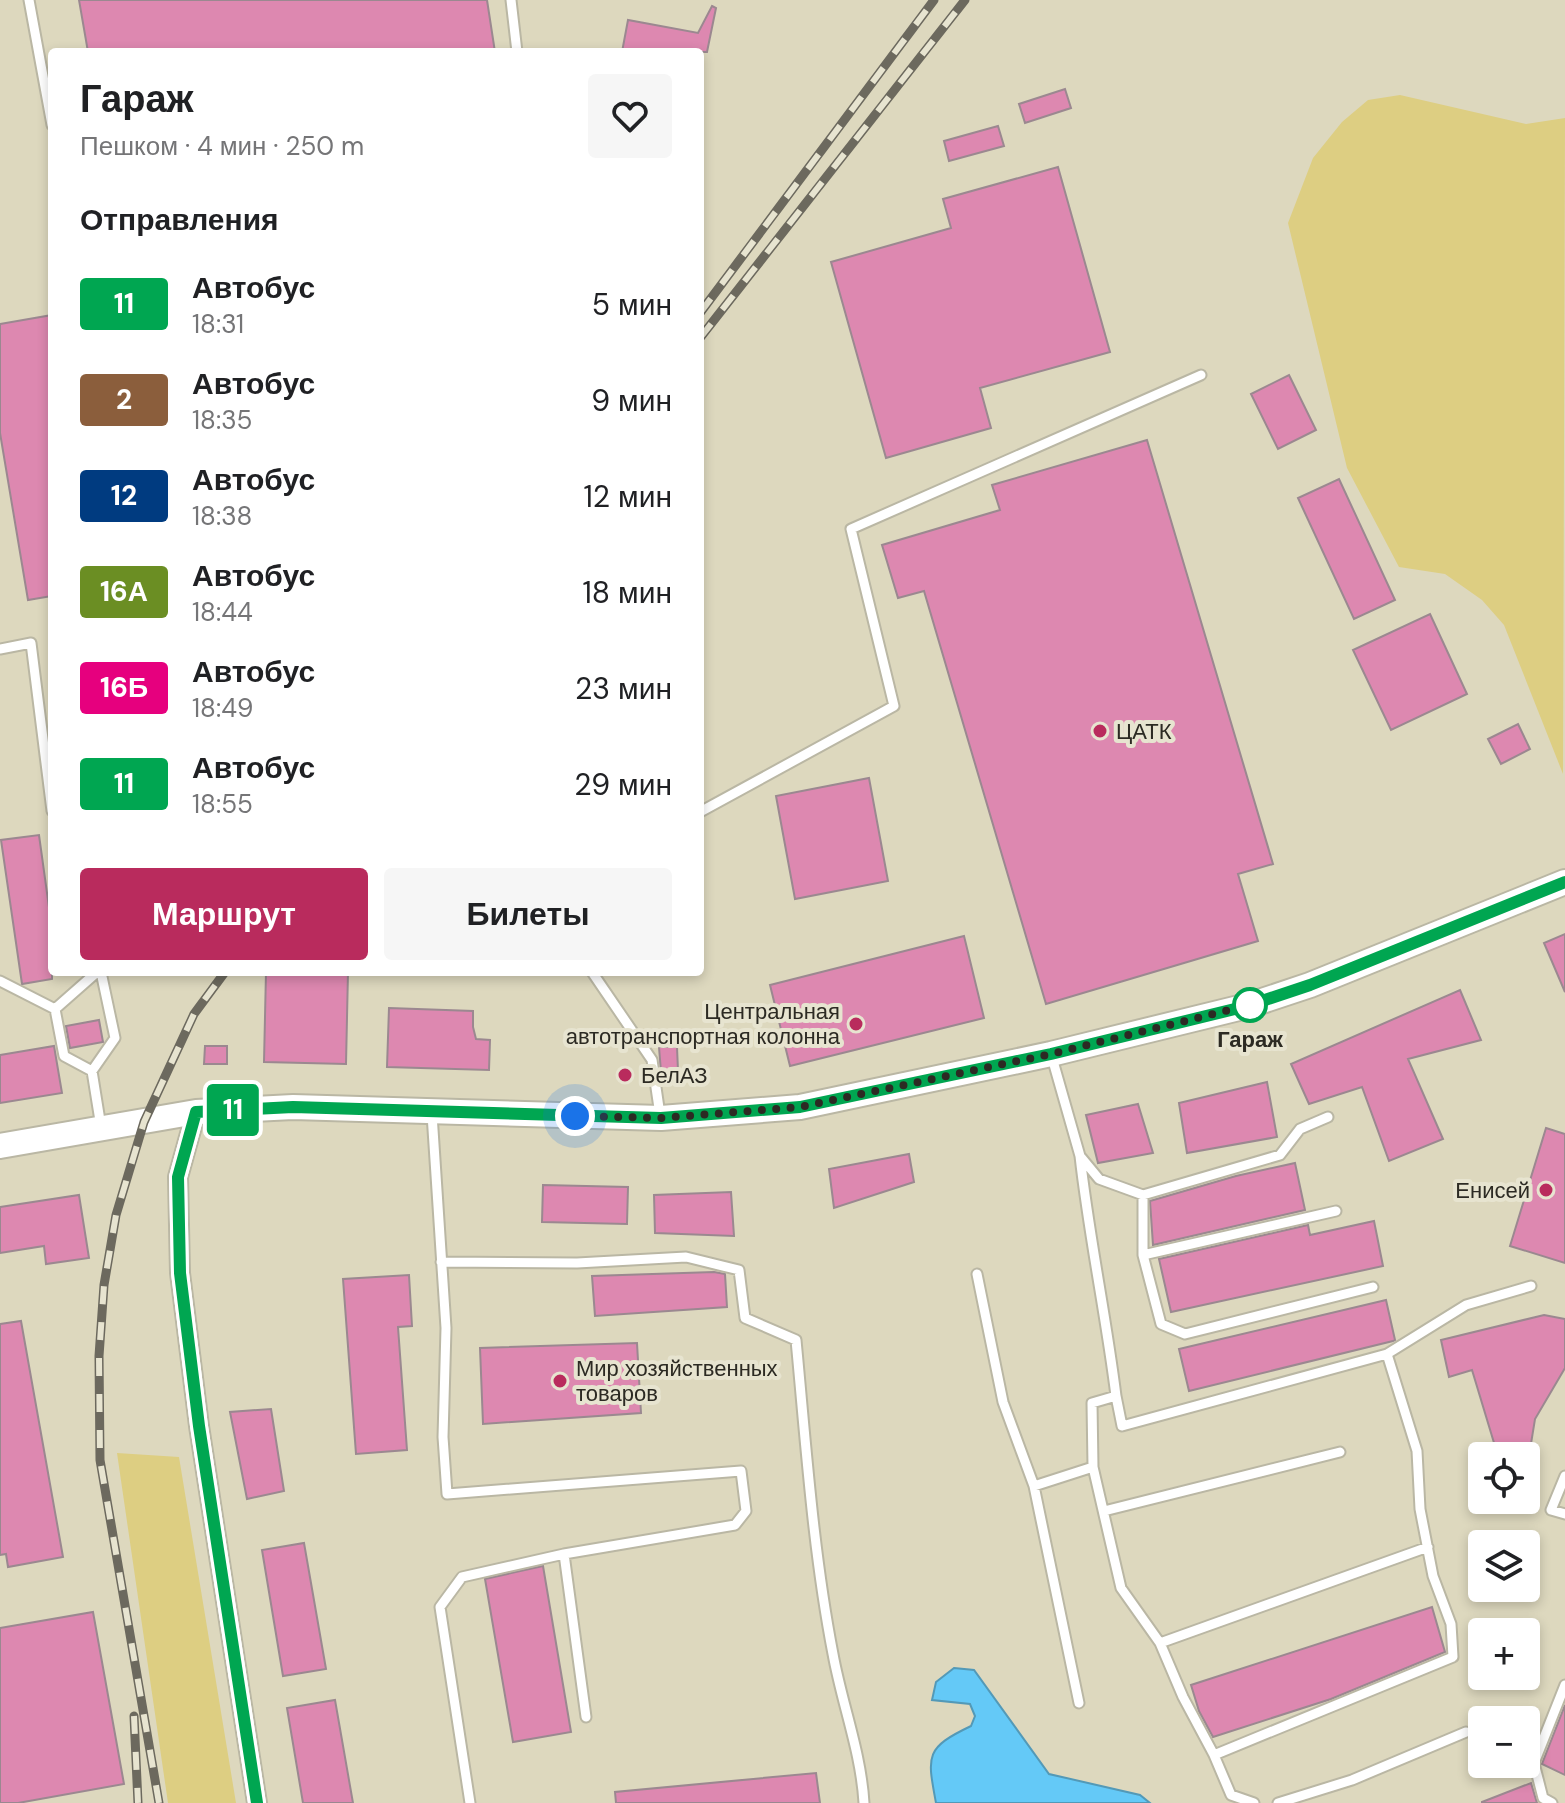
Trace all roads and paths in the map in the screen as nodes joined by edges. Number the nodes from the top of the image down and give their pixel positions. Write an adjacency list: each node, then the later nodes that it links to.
1 (29, 0): 4 (lane)
2 (511, 0): 3 (lane)
3 (517, 48)
4 (48, 103)
5 (1201, 375): 8 (lane)
6 (0, 649): 7 (lane)
7 (48, 779)
8 (704, 810)
9 (1565, 882): 15 (street)
10 (94, 976): 14 (lane)
11 (100, 976): 16 (lane)
12 (595, 976): 20 (lane)
13 (0, 981): 14 (lane)
14 (55, 1009): 16 (lane)
15 (1051, 1054): 20 (street); 23 (lane)
16 (92, 1071): 21 (lane)
17 (432, 1111): 18 (street); 20 (street); 27 (lane)
18 (196, 1112): 21 (street); 47 (street)
19 (1328, 1117): 24 (lane)
20 (661, 1118)
21 (102, 1130): 22 (street)
22 (0, 1146)
23 (1080, 1156): 24 (lane); 32 (lane)
24 (1143, 1195): 26 (lane)
25 (1336, 1211): 26 (lane)
26 (1143, 1255): 30 (lane)
27 (441, 1262): 40 (lane); 49 (lane)
28 (977, 1274): 36 (lane)
29 (1531, 1286): 31 (lane)
30 (1373, 1287)
31 (1387, 1354): 32 (lane); 39 (lane)
32 (1116, 1396): 34 (lane)
33 (1340, 1452): 37 (lane)
34 (1093, 1467): 36 (lane); 37 (lane)
35 (1565, 1476): 38 (lane)
36 (1034, 1486): 43 (lane)
37 (1104, 1511): 41 (lane)
38 (1565, 1514)
39 (1428, 1547): 41 (lane); 46 (lane)
40 (564, 1554): 44 (lane); 48 (lane)
41 (1160, 1643): 46 (lane)
42 (1565, 1685): 52 (lane)
43 (1079, 1703)
44 (586, 1717)
45 (1466, 1732): 51 (lane)
46 (1214, 1755): 50 (lane)
47 (257, 1803)
48 (470, 1803)
49 (864, 1803)
50 (1254, 1803)
51 (1278, 1803)
52 (1552, 1803)

